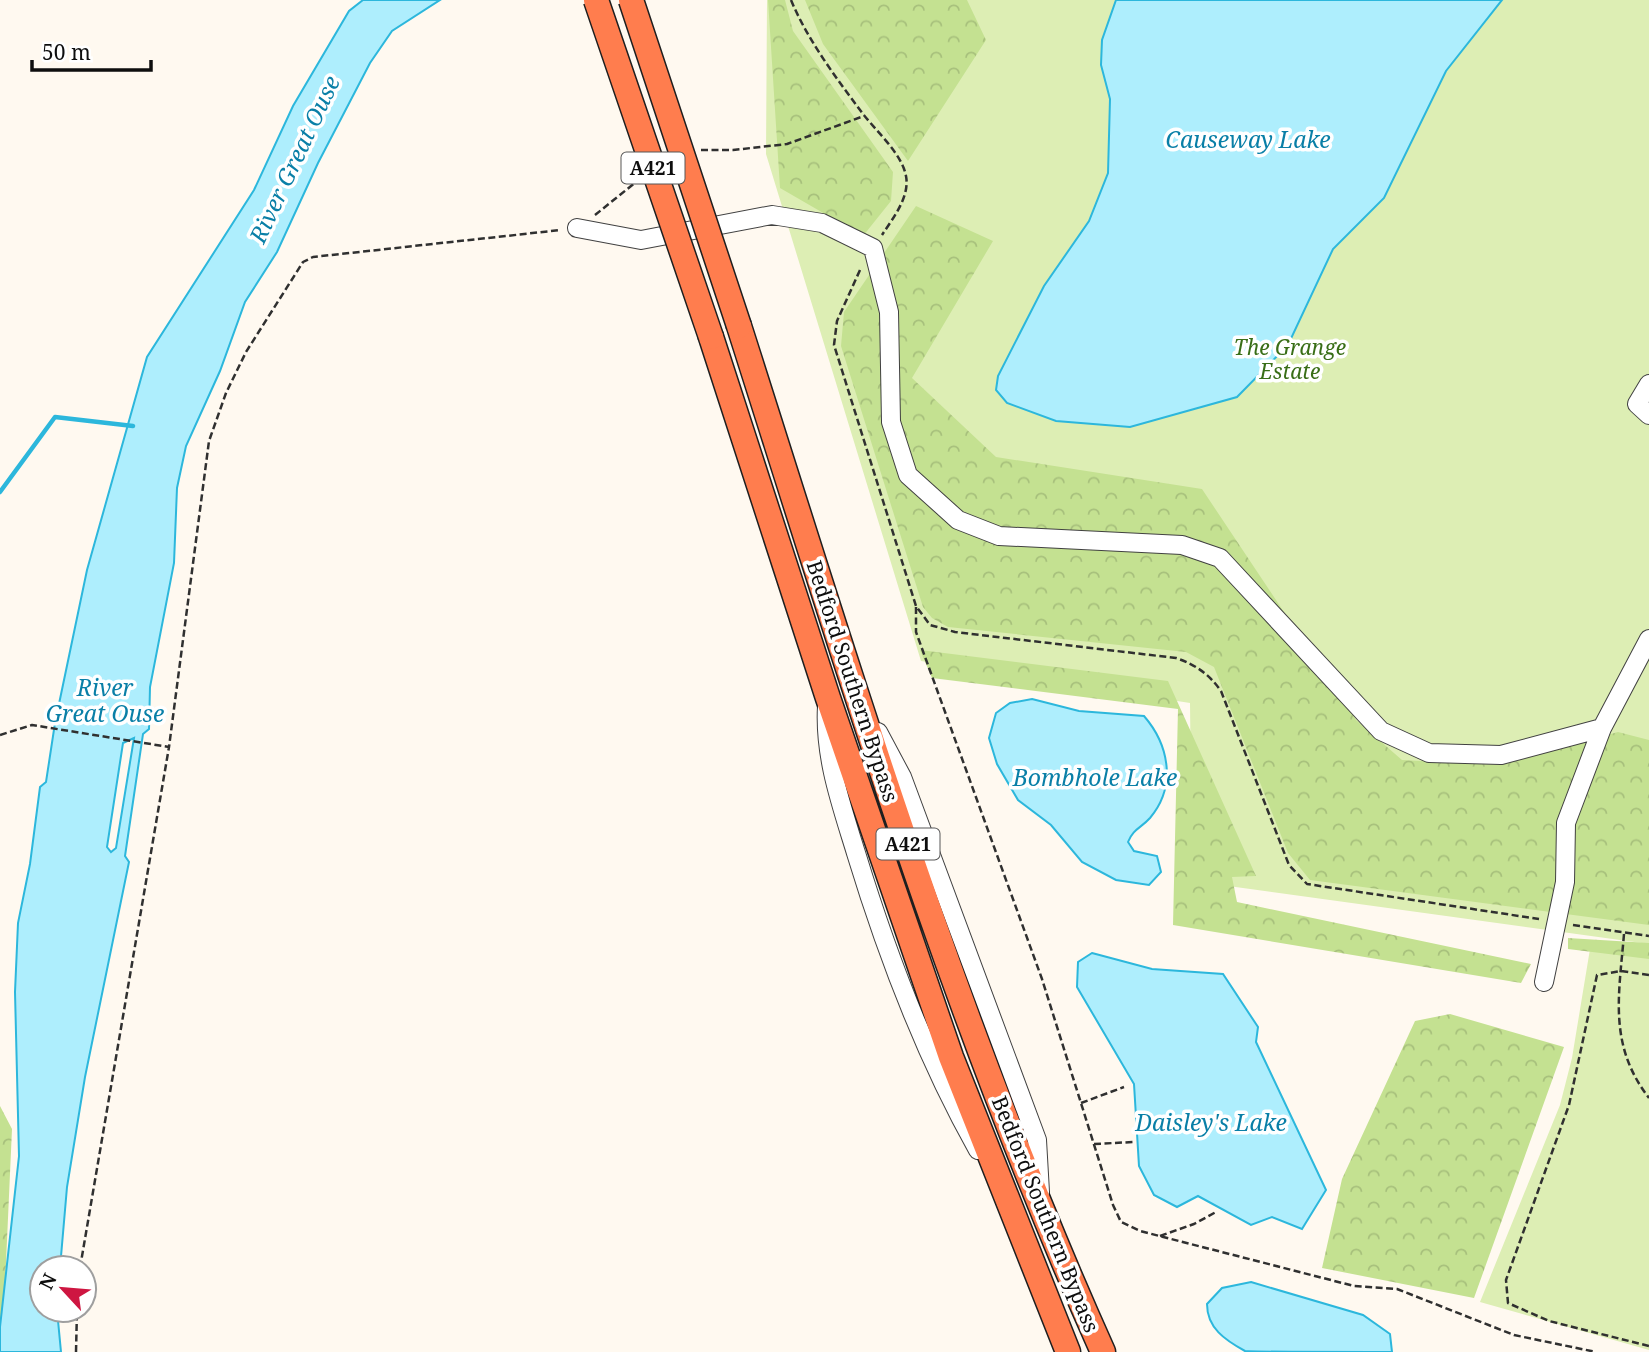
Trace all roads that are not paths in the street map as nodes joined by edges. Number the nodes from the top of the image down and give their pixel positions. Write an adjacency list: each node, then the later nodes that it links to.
1 (596, 0): 9 (highway, Bedford Southern Bypass / A421, bridge)
2 (631, 0): 10 (highway, Bedford Southern Bypass / A421, bridge)
3 (577, 228): 7 (lane)
4 (1649, 384): 5 (lane)
5 (1649, 415)
6 (1649, 639): 7 (lane)
7 (1602, 728): 8 (lane)
8 (1544, 982)
9 (1068, 1352)
10 (1103, 1352)

